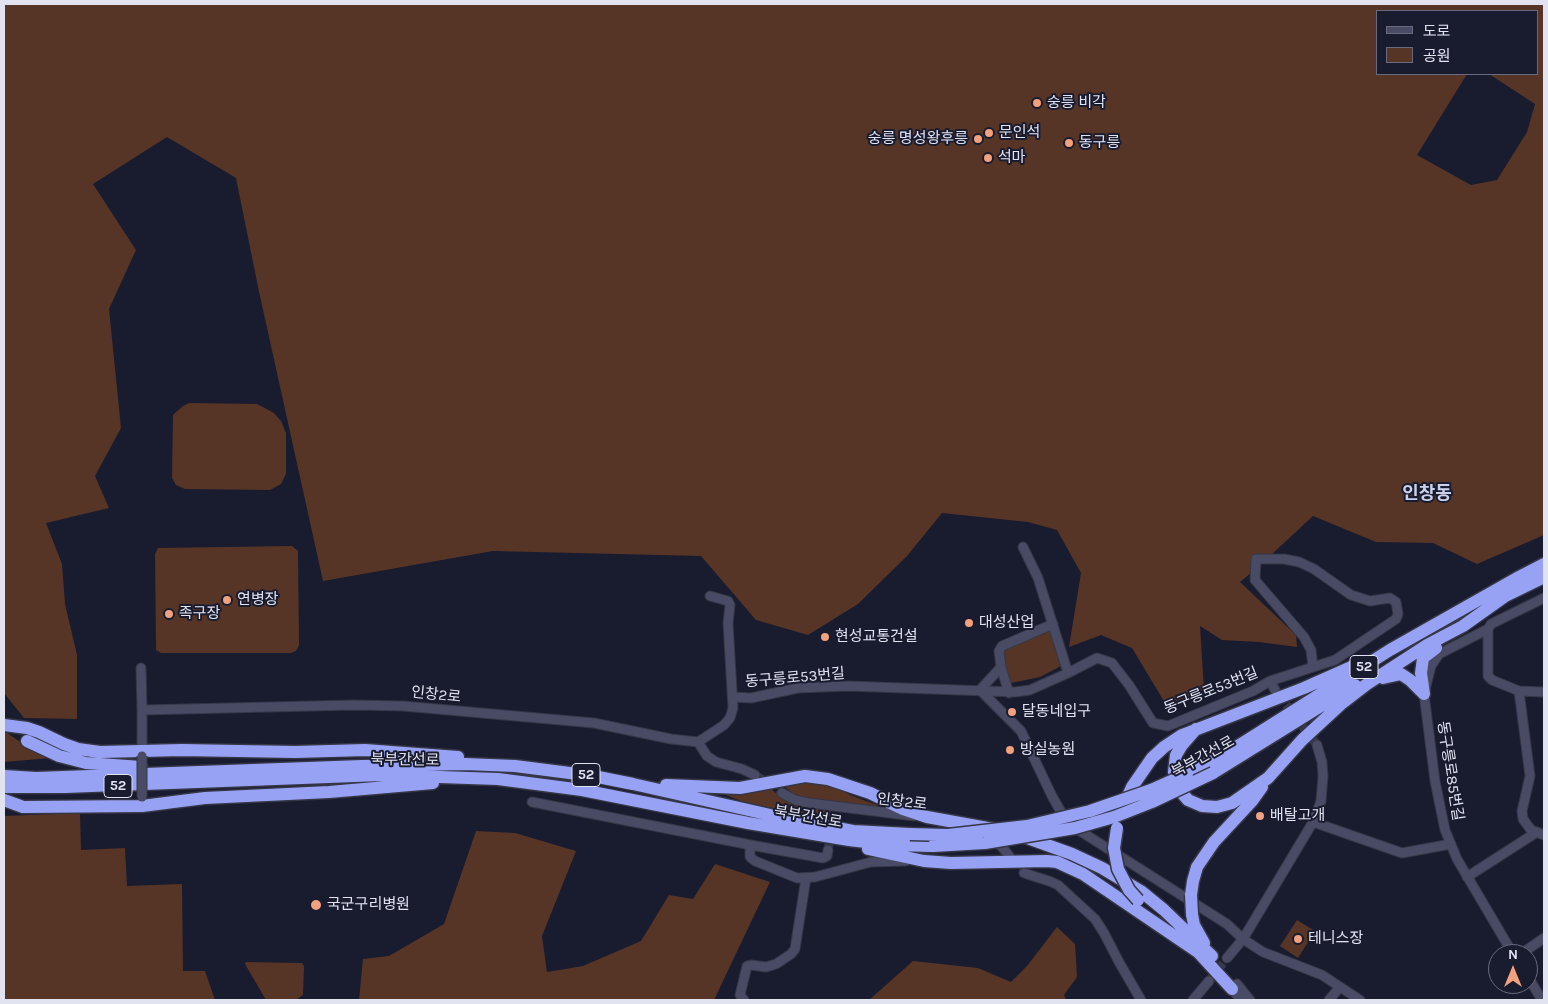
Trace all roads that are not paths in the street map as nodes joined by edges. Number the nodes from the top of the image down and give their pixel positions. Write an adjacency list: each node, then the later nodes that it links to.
1 (1023, 547): 7 (street)
2 (1544, 564): 10 (highway, 북부간선로 / 52)
3 (1544, 577): 4 (highway, 북부간선로 / 52)
4 (1508, 594): 8 (highway); 50 (highway, 북부간선로 / 52, bridge)
5 (710, 596): 23 (street)
6 (1544, 598): 9 (street, 동구릉로85번길)
7 (1053, 624): 11 (street); 14 (street)
8 (1462, 626): 16 (highway); 22 (highway)
9 (1488, 629): 19 (street); 22 (street, 동구릉로85번길)
10 (1390, 650): 27 (highway); 38 (highway, 북부간선로 / 52, bridge)
11 (1001, 667): 17 (street); 21 (street)
12 (1313, 667): 12 (street); 15 (street)
13 (142, 668): 25 (street)
14 (1068, 673): 15 (street, 동구릉로53번길); 21 (street, 동구릉로53번길)
15 (1270, 681): 18 (street, 동구릉로53번길)
16 (1367, 684): 22 (highway); 36 (highway)
17 (980, 690): 21 (street, 동구릉로53번길); 23 (street, 동구릉로53번길); 24 (street)
18 (1275, 690)
19 (1519, 691): 20 (street); 51 (street)
20 (1544, 692)
21 (1006, 693): 24 (street)
22 (1424, 694): 52 (street, 동구릉로85번길)
23 (734, 697): 29 (street)
24 (998, 708): 60 (street)
25 (142, 710): 29 (street, 인창2로); 31 (street)
26 (4, 725): 31 (highway)
27 (1196, 729): 36 (highway); 62 (highway, bridge)
28 (27, 741): 33 (highway)
29 (698, 742): 34 (street)
30 (1317, 745): 49 (street)
31 (142, 754): 32 (highway); 42 (street, bridge)
32 (515, 766): 33 (highway, 북부간선로 / 52); 38 (highway, 북부간선로 / 52)
33 (218, 772): 35 (highway, 북부간선로 / 52)
34 (755, 775)
35 (4, 776)
36 (1268, 778): 63 (highway, bridge)
37 (498, 779): 39 (highway, 북부간선로 / 52); 42 (highway); 50 (highway, 북부간선로 / 52)
38 (633, 784): 47 (highway)
39 (4, 787)
40 (782, 793): 46 (street, 인창2로)
41 (4, 800): 45 (highway)
42 (142, 801): 45 (highway)
43 (532, 802): 53 (street)
44 (4, 805): 45 (highway)
45 (23, 807)
46 (834, 808): 47 (street, 인창2로); 48 (street)
47 (927, 817): 55 (street, 인창2로); 63 (highway)
48 (833, 818)
49 (1313, 822): 52 (street); 60 (street)
50 (748, 823): 56 (highway)
51 (1541, 834): 58 (street)
52 (1451, 844): 58 (street, 동구릉로85번길)
53 (750, 845): 54 (street); 59 (street)
54 (828, 850)
55 (1010, 857)
56 (922, 861): 59 (street); 62 (highway)
57 (1024, 873): 69 (street)
58 (1467, 877): 61 (street, 동구릉로85번길)
59 (806, 878): 68 (street)
60 (1243, 939): 64 (street); 67 (street)
61 (1507, 944)
62 (1198, 952): 66 (highway)
63 (1212, 956): 66 (highway)
64 (1227, 958)
65 (1209, 981): 70 (street)
66 (1234, 986): 71 (street); 72 (street)
67 (1340, 987): 73 (street); 74 (street)
68 (744, 1000)
69 (1141, 1000)
70 (1193, 1000)
71 (1241, 1000)
72 (1250, 1000)
73 (1329, 1000)
74 (1360, 1000)

